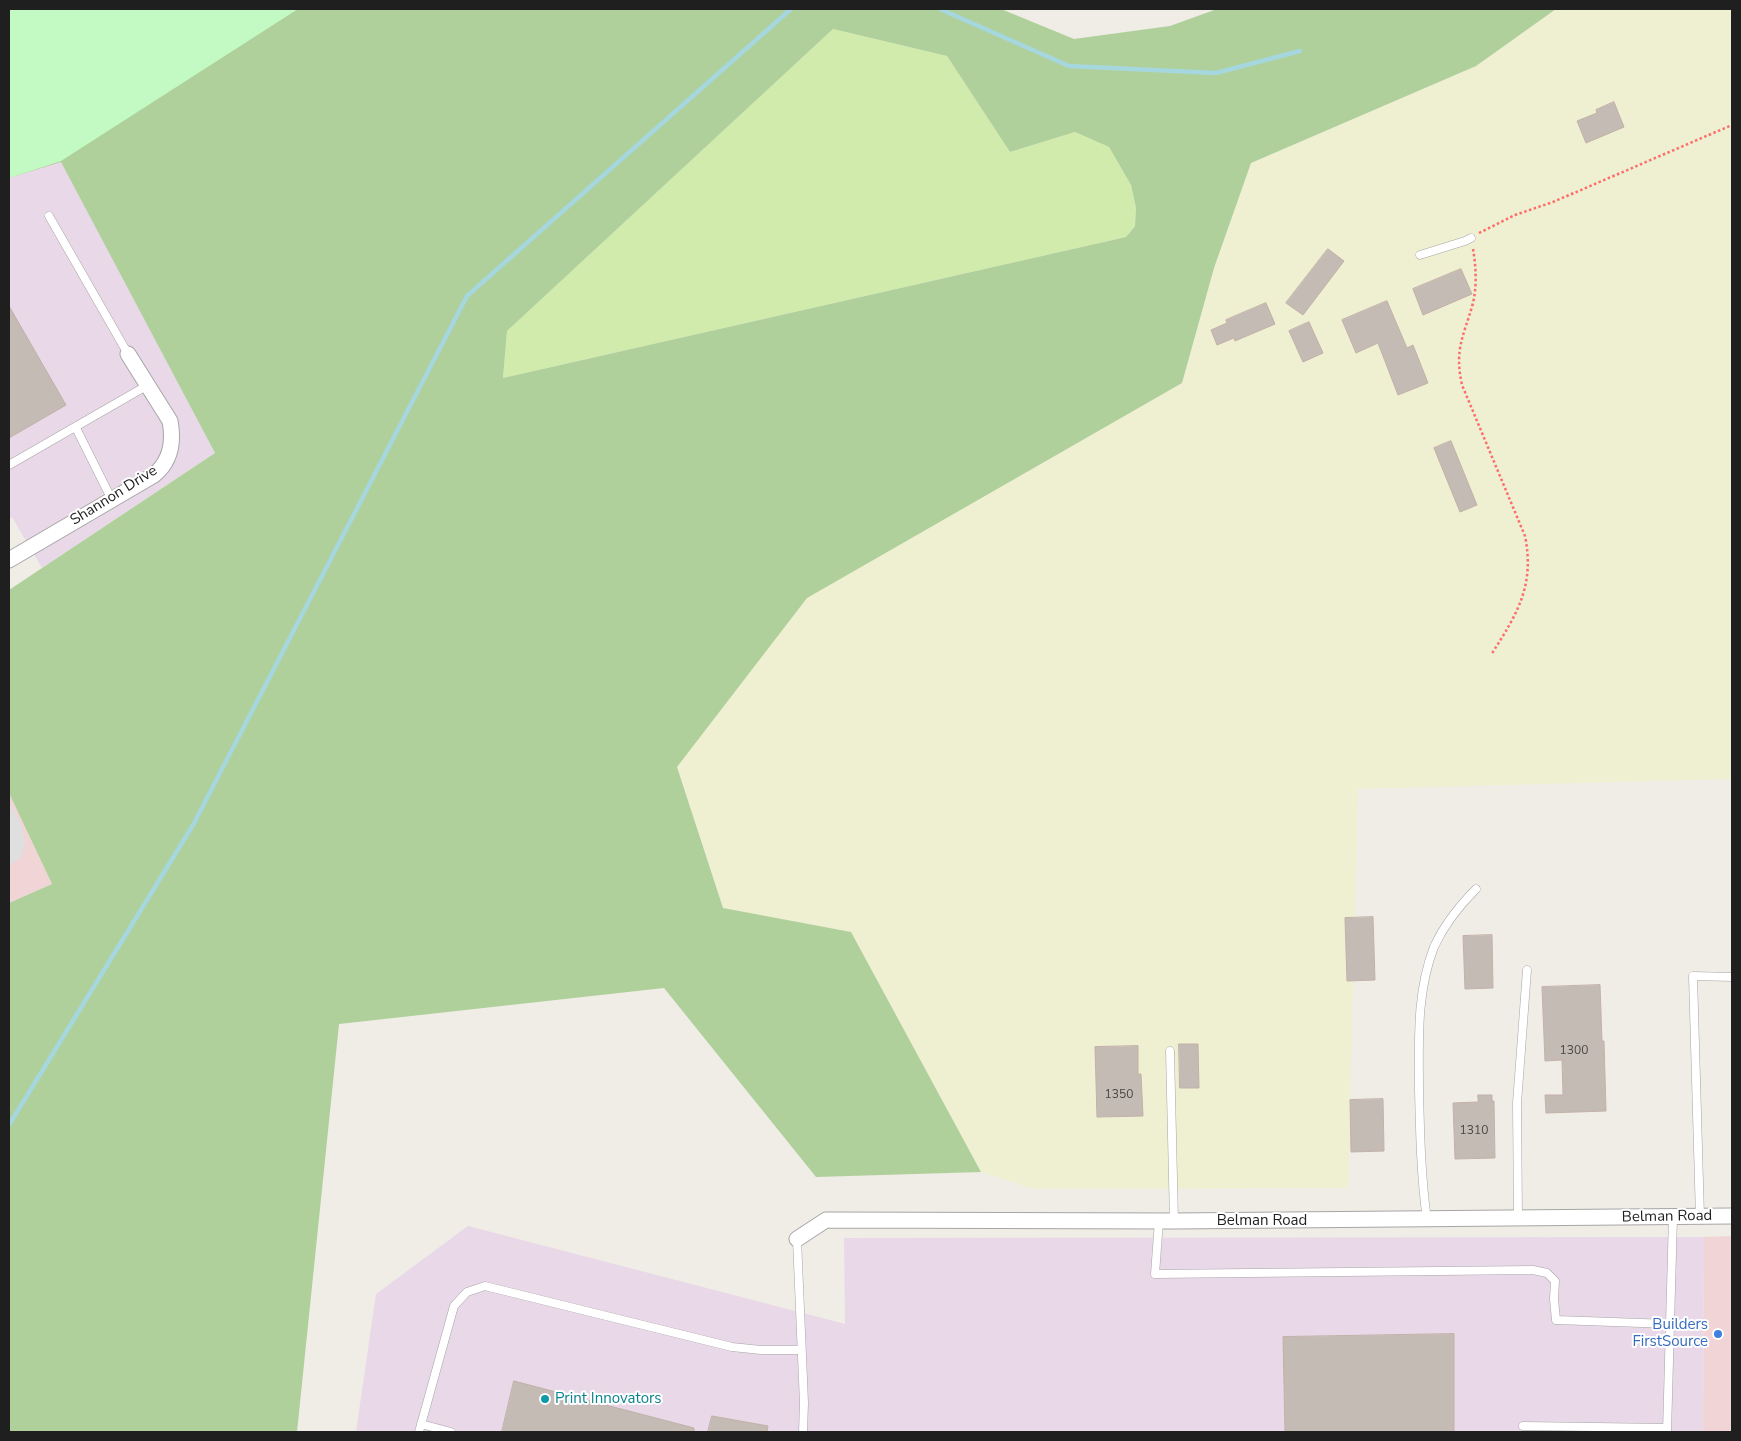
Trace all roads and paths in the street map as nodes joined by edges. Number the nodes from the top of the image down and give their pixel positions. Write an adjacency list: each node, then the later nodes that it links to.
1 (1732, 126): 3 (path)
2 (49, 216): 5 (lane)
3 (1471, 238): 4 (lane); 11 (path)
4 (1420, 255)
5 (128, 354): 6 (street, Shannon Drive)
6 (148, 385): 7 (lane); 9 (street, Shannon Drive)
7 (76, 428): 8 (lane); 9 (lane)
8 (9, 465)
9 (112, 500): 10 (street, Shannon Drive)
10 (9, 560)
11 (1492, 655)
12 (1476, 889): 20 (lane)
13 (1527, 970): 19 (lane)
14 (1732, 977): 18 (lane)
15 (1170, 1051): 21 (lane)
16 (1732, 1216): 18 (street, Belman Road)
17 (1673, 1217): 18 (street, Belman Road); 19 (street, Belman Road); 23 (lane)
18 (1700, 1217)
19 (1518, 1219): 20 (street, Belman Road)
20 (1427, 1220): 21 (street, Belman Road)
21 (1167, 1221): 22 (street, Belman Road); 23 (lane)
22 (798, 1239): 24 (lane)
23 (1670, 1324): 27 (lane)
24 (801, 1350): 26 (lane); 29 (lane)
25 (1523, 1426): 27 (lane)
26 (420, 1428): 28 (lane)
27 (1667, 1430)
28 (451, 1432)
29 (803, 1432)

